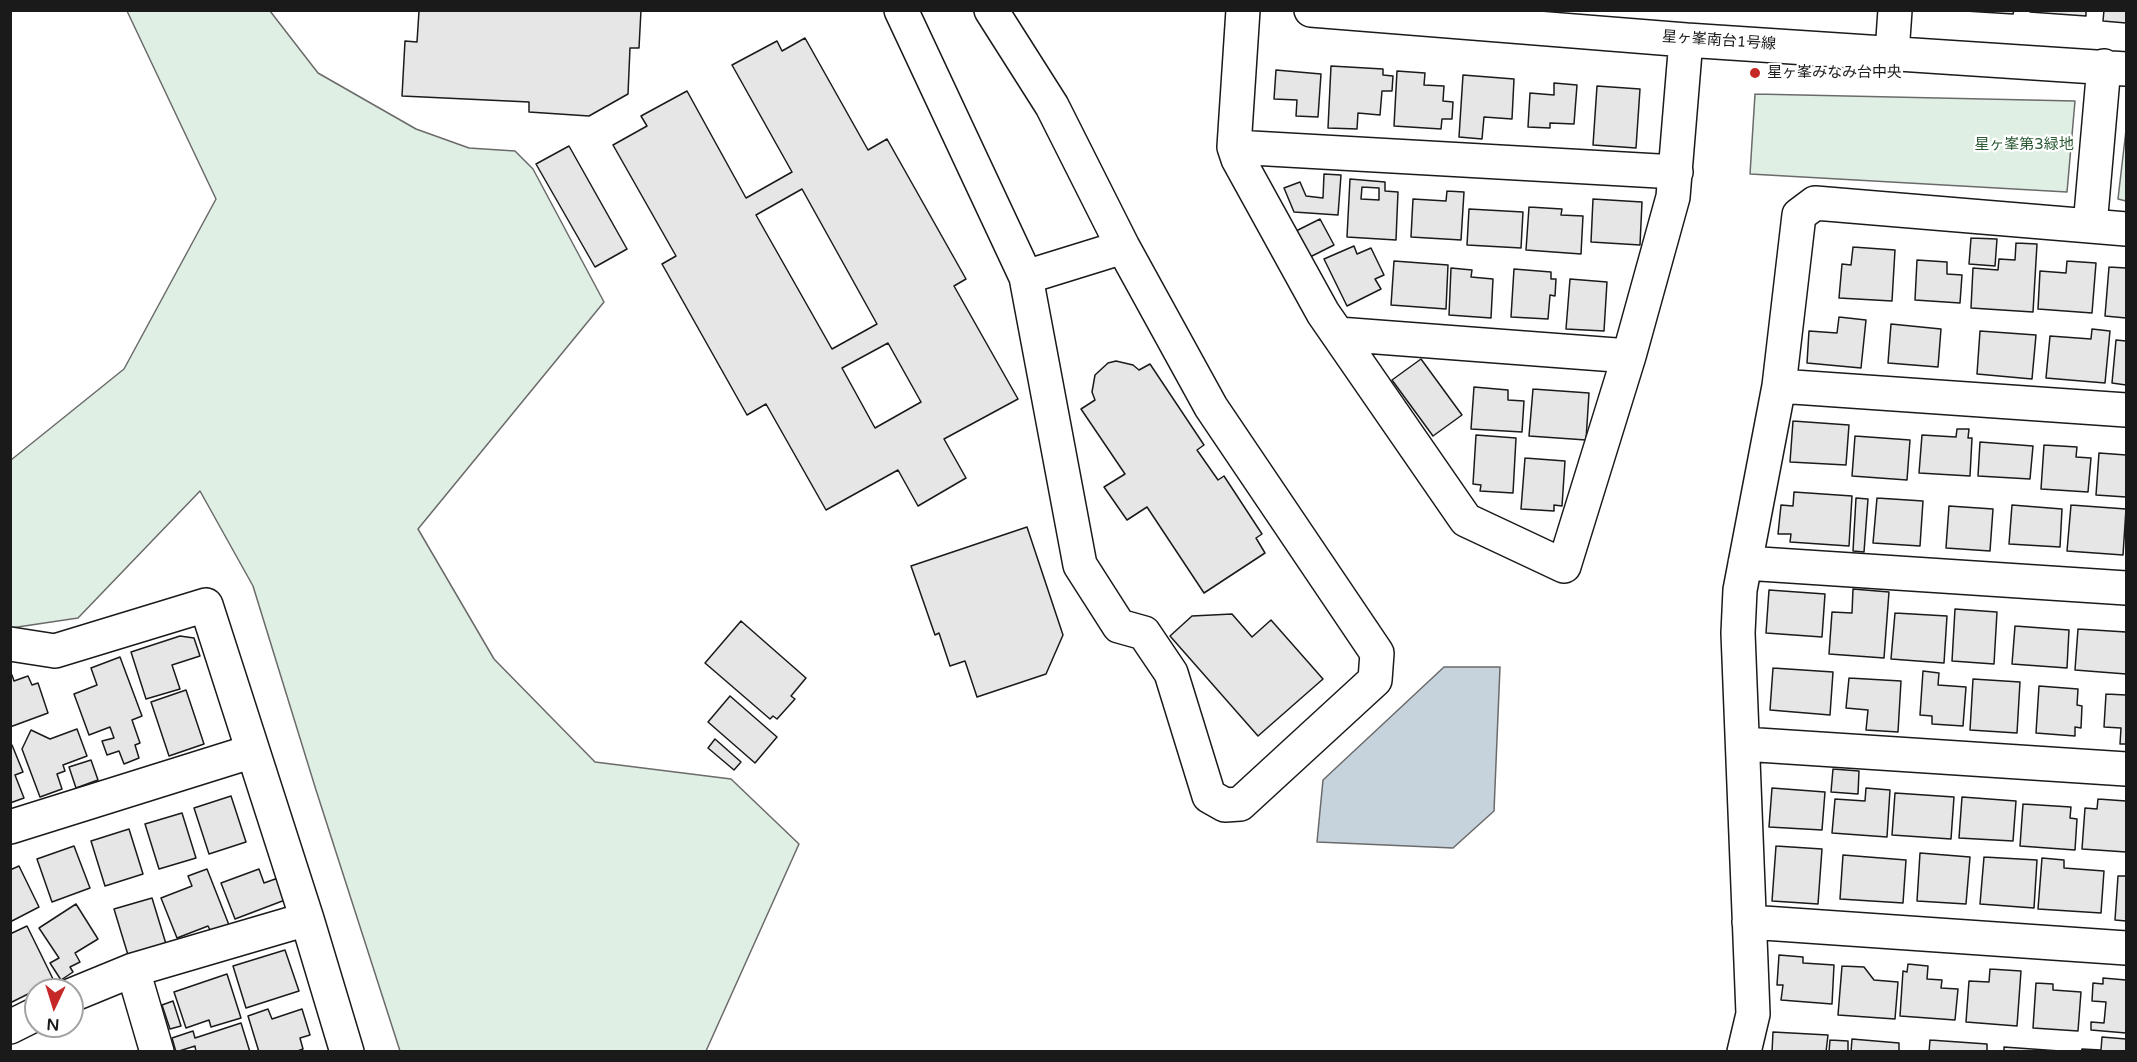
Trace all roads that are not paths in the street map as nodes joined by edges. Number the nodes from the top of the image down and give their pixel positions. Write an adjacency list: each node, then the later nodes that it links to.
1 (901, 10): 14 (street)
2 (991, 10): 13 (street)
3 (1243, 10): 9 (street)
4 (1311, 10): 6 (street, 星ヶ峯南台1号線)
5 (1895, 10): 7 (street)
6 (1686, 40): 7 (street, 星ヶ峯南台1号線); 10 (street)
7 (1892, 53): 8 (street, 星ヶ峯南台1号線)
8 (2115, 67): 11 (street)
9 (1234, 147): 10 (street); 15 (street)
10 (1676, 172): 16 (street)
11 (2090, 226): 12 (street); 17 (street)
12 (2127, 229)
13 (1123, 247): 14 (street); 14 (street)
14 (1026, 277)
15 (1338, 334): 16 (street); 16 (street)
16 (1629, 356)
17 (1779, 386): 18 (street); 19 (street)
18 (2127, 410)
19 (1745, 563): 20 (street); 22 (street)
20 (2127, 588)
21 (10, 644): 23 (street)
22 (1743, 744): 24 (street); 27 (street)
23 (253, 751): 25 (street); 26 (street)
24 (2127, 769)
25 (10, 827)
26 (307, 919): 29 (street); 34 (street)
27 (1749, 922): 28 (street); 35 (street)
28 (2127, 948)
29 (133, 970): 30 (street); 33 (street)
30 (84, 990)
31 (24, 1020): 32 (street)
32 (10, 1027)
33 (157, 1052)
34 (347, 1052)
35 (1744, 1052)

